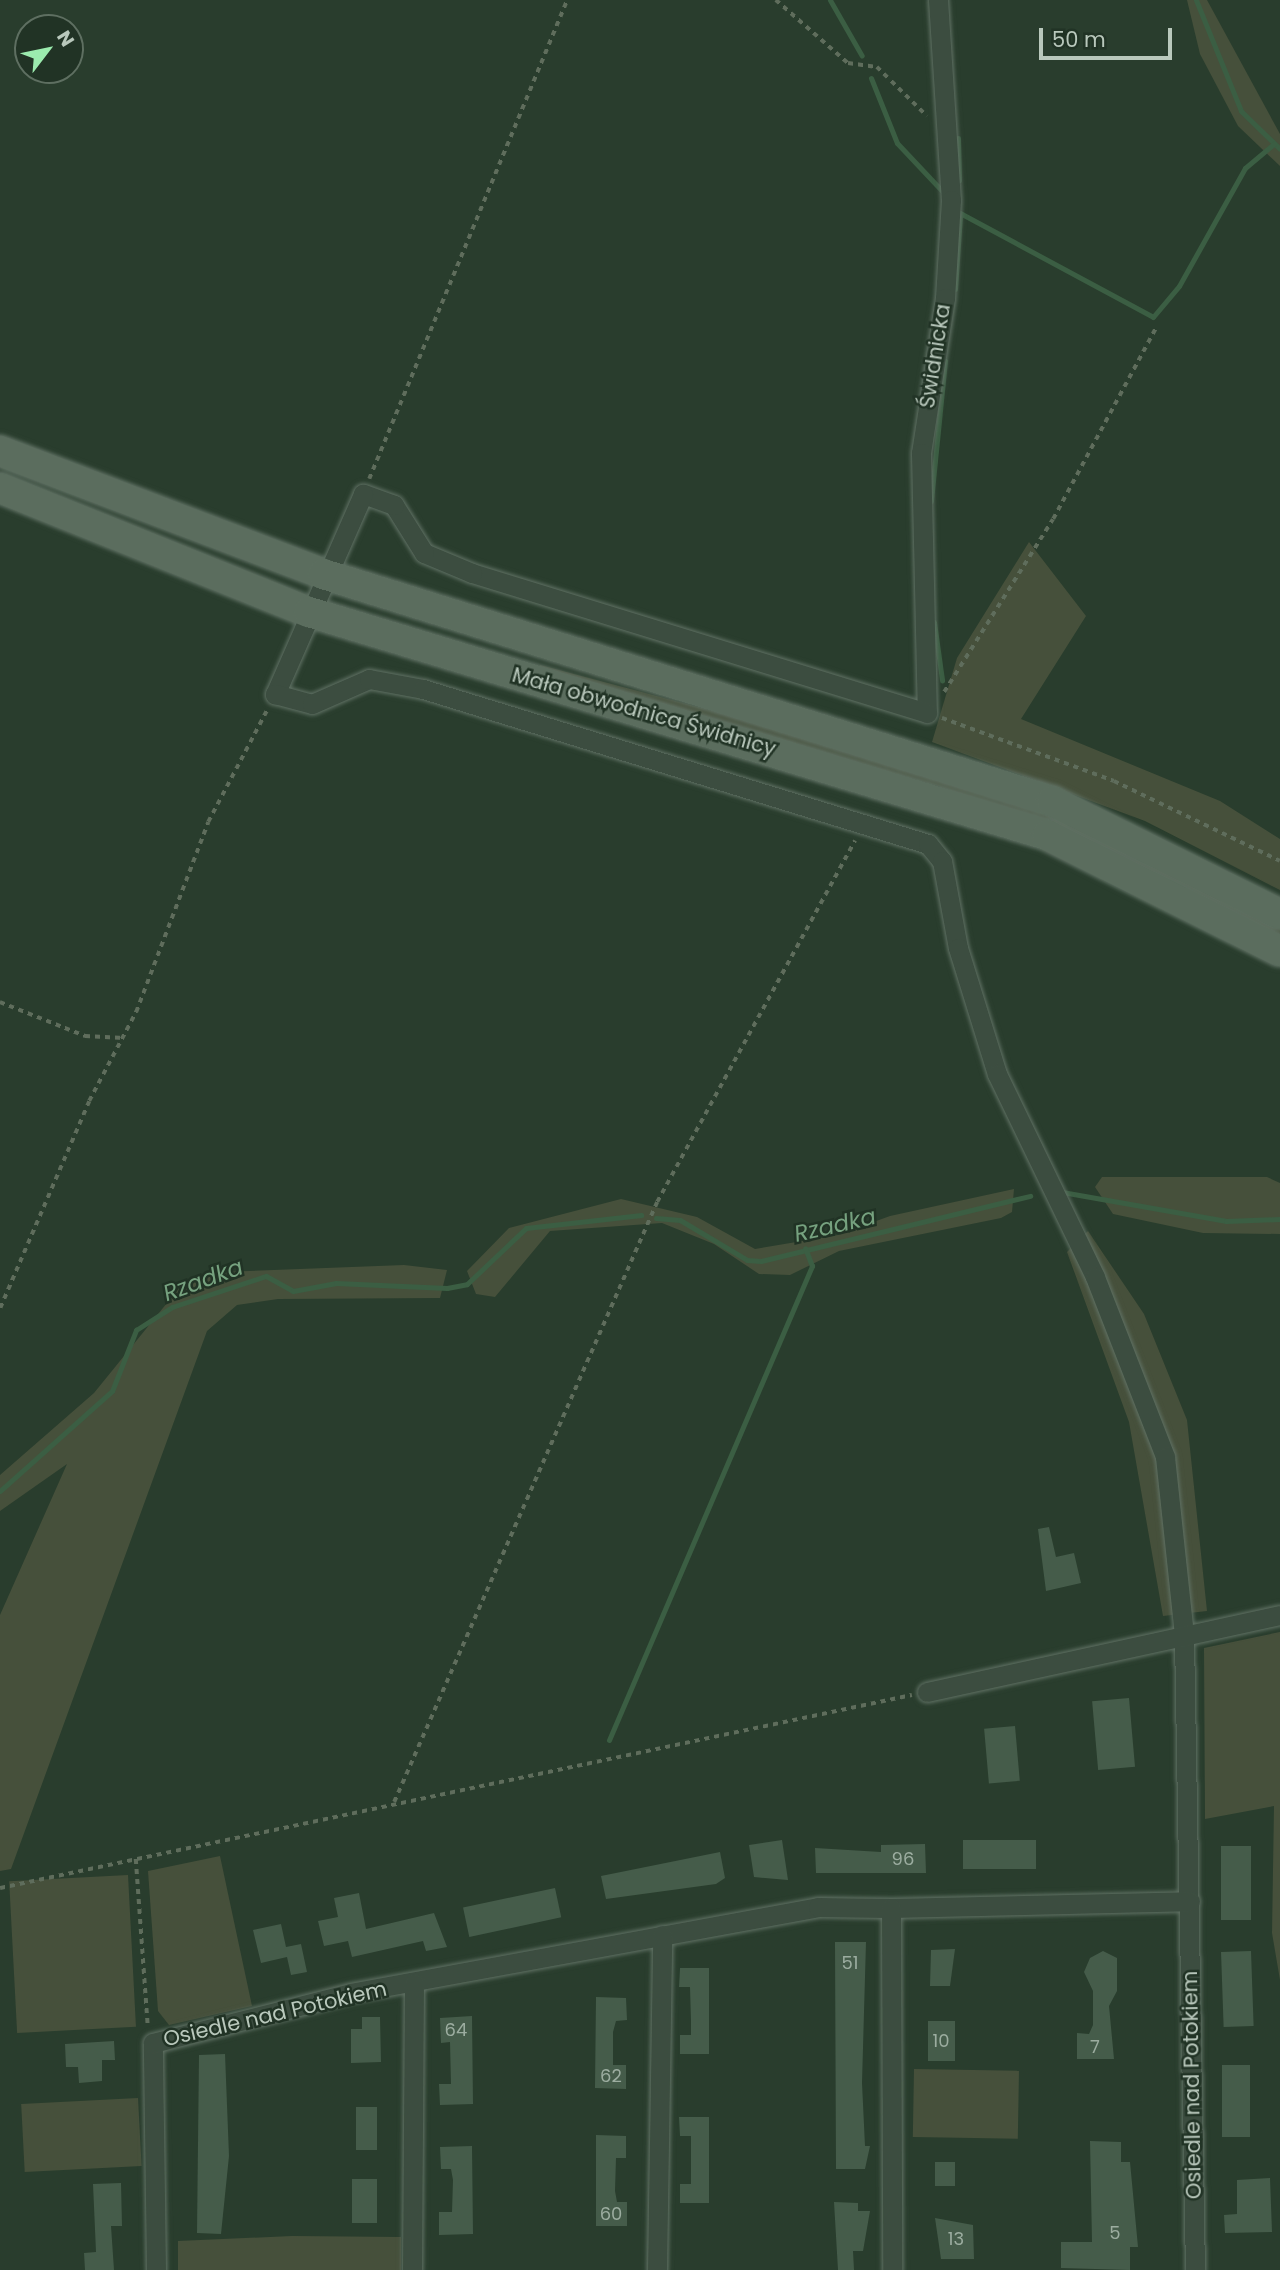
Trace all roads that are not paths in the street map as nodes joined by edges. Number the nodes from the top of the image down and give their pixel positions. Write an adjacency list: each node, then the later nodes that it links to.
1 (938, 0): 4 (street, Świdnicka)
2 (0, 451): 4 (main road, Mała obwodnica Świdnicy)
3 (0, 488): 5 (main road, Mała obwodnica Świdnicy)
4 (323, 574): 5 (street); 6 (main road, Mała obwodnica Świdnicy)
5 (309, 612): 7 (main road, Mała obwodnica Świdnicy); 9 (street, Osiedle nad Potokiem)
6 (1280, 914)
7 (1280, 951)
8 (1280, 1615): 9 (street)
9 (1184, 1636): 10 (street); 11 (street, Osiedle nad Potokiem)
10 (926, 1692)
11 (1190, 1901): 12 (street, Osiedle nad Potokiem); 19 (street, Osiedle nad Potokiem)
12 (891, 1908): 13 (street, Osiedle nad Potokiem); 18 (street)
13 (662, 1935): 14 (street, Osiedle nad Potokiem); 17 (street)
14 (414, 1983): 15 (street, Osiedle nad Potokiem); 16 (street, Osiedle nad Potokiem)
15 (156, 2270)
16 (412, 2270)
17 (657, 2270)
18 (892, 2270)
19 (1195, 2270)

